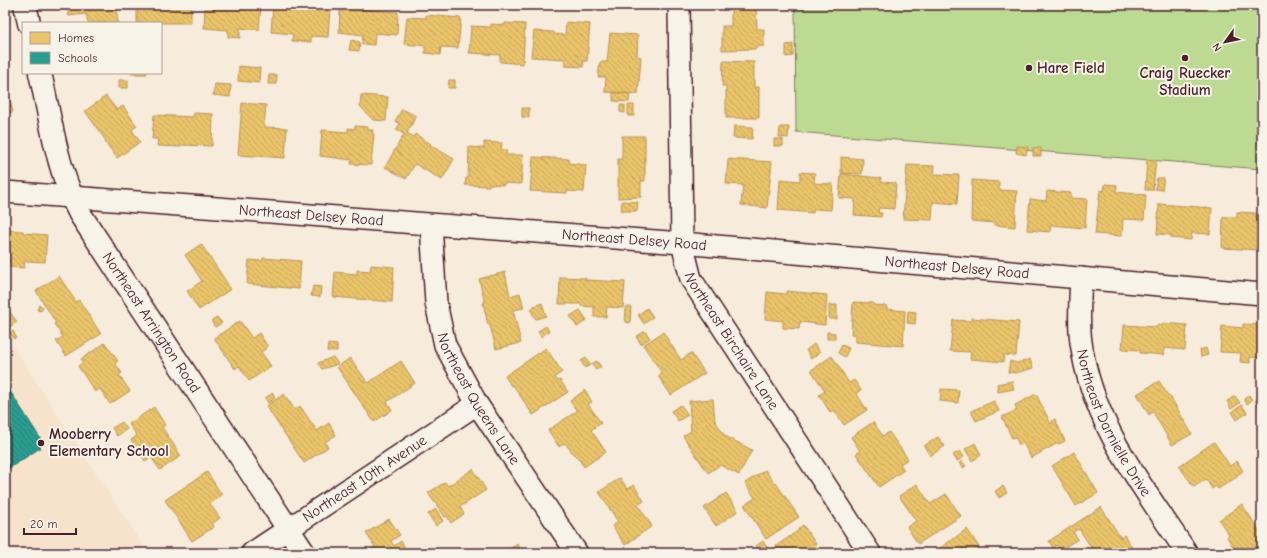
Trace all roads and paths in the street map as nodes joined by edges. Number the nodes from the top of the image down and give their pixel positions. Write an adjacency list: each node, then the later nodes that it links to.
1 (25, 5): 3 (street)
2 (679, 5): 8 (street, Northeast Birchaire Lane)
3 (29, 22)
4 (40, 74): 6 (street, Northeast Arrington Road)
5 (5, 192): 6 (street, Northeast Delsey Road)
6 (71, 197): 7 (street, Northeast Delsey Road); 12 (street, Northeast Arrington Road)
7 (431, 225): 8 (street, Northeast Delsey Road); 11 (street, Northeast Queens Lane)
8 (682, 243): 9 (street, Northeast Delsey Road); 16 (street, Northeast Birchaire Lane)
9 (1081, 278): 10 (street, Northeast Delsey Road); 17 (street, Northeast Darnielle Drive)
10 (1262, 294)
11 (477, 404): 12 (street, Northeast 10th Avenue); 15 (street, Northeast Queens Lane)
12 (288, 528): 13 (street, Northeast 10th Avenue); 14 (street, Northeast Arrington Road)
13 (252, 553)
14 (304, 553)
15 (576, 553)
16 (870, 553)
17 (1187, 553)

